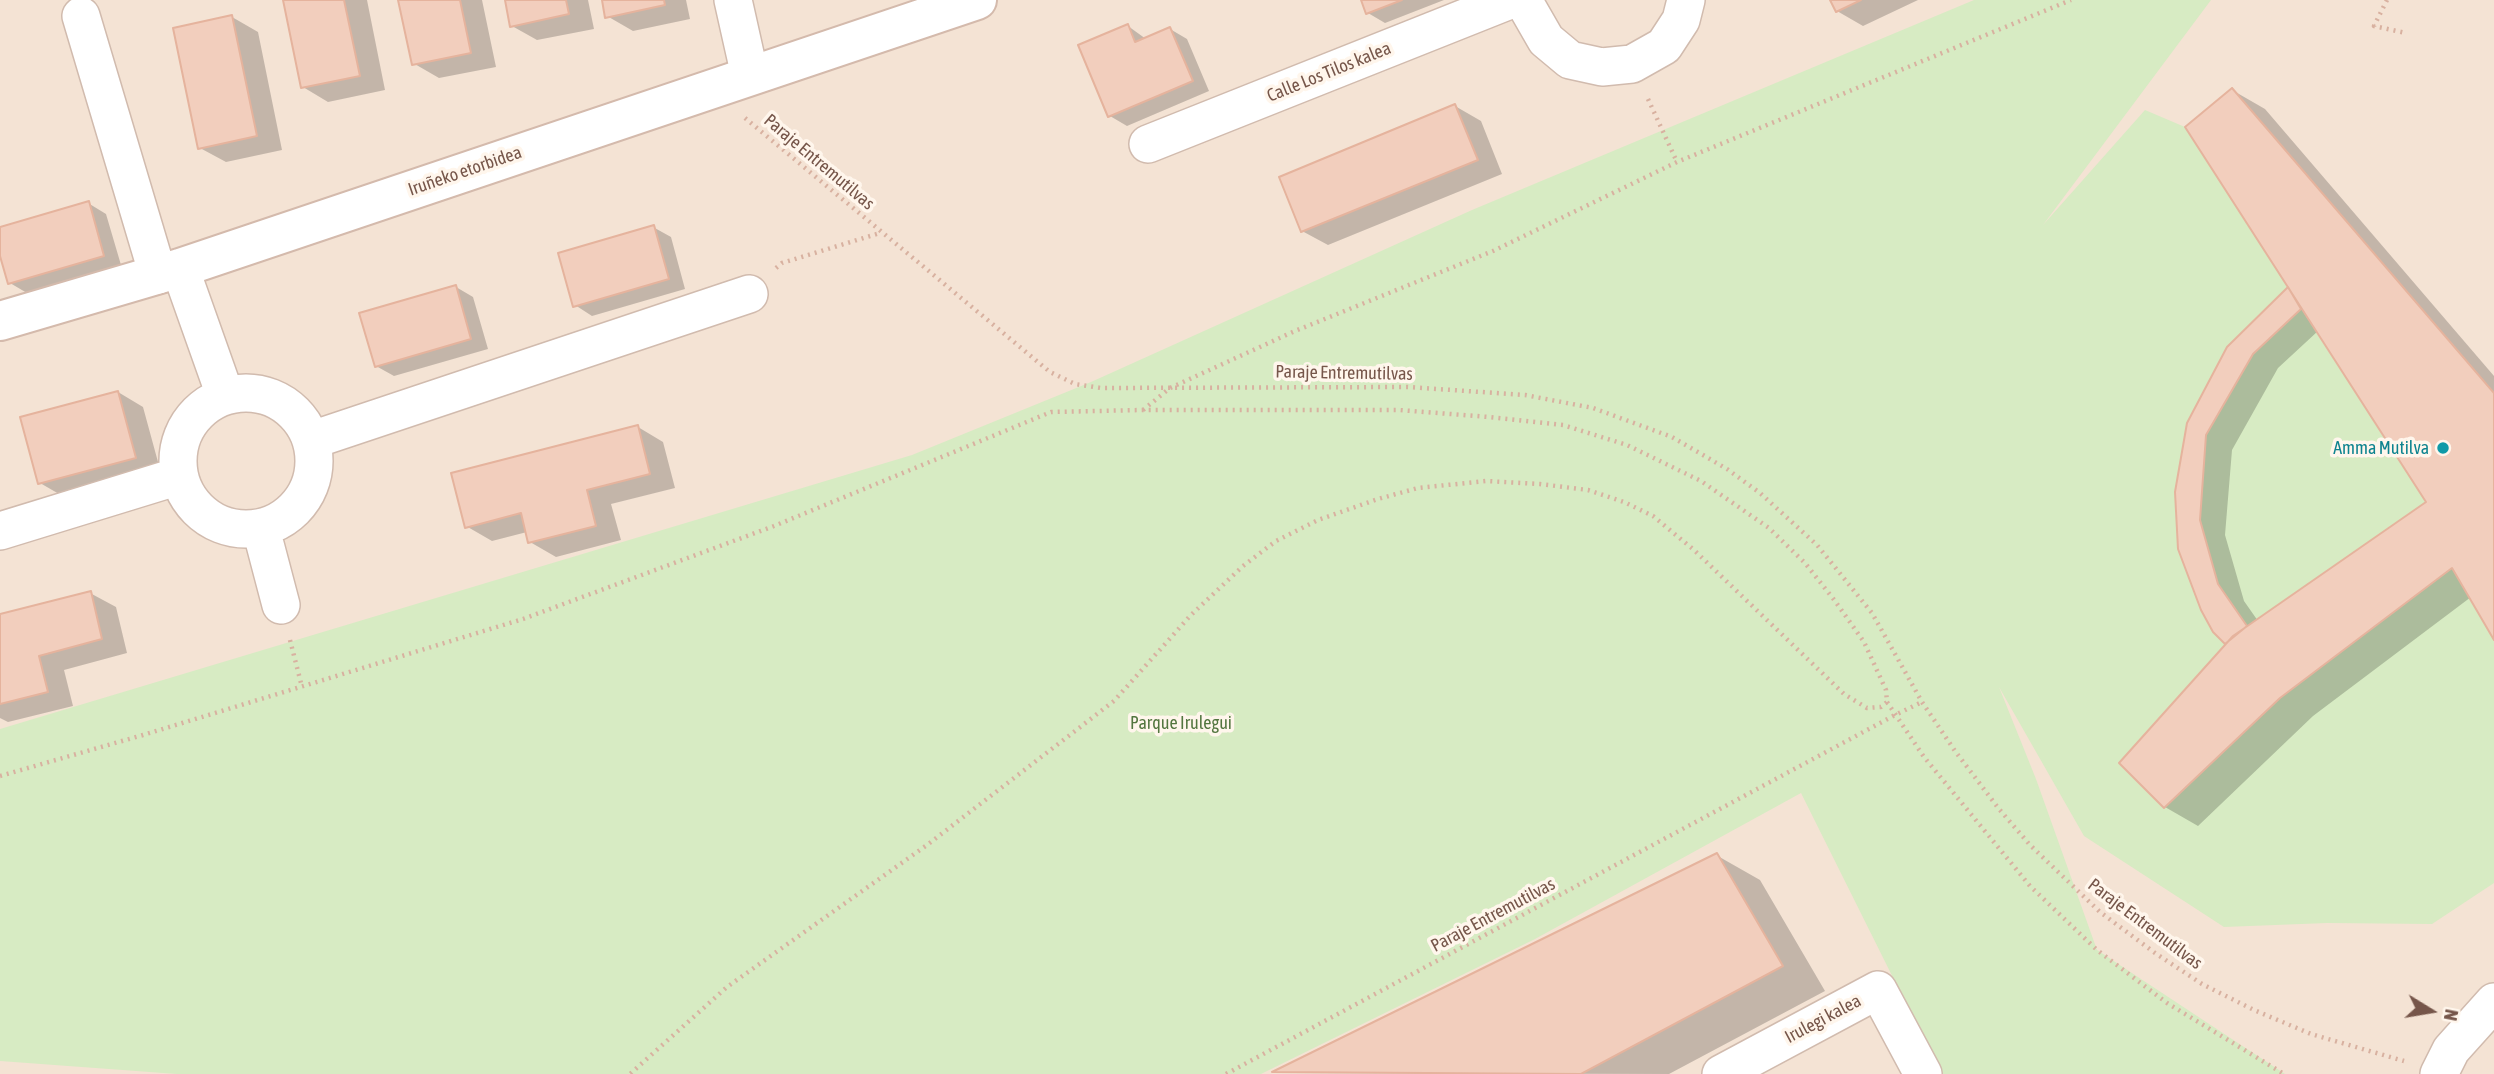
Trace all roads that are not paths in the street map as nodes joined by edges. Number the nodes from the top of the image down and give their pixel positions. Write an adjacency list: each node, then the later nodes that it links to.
1 (733, 0): 7 (street)
2 (977, 0): 7 (street, Iruñeko etorbidea)
3 (1510, 0): 8 (street, Calle Los Tilos kalea)
4 (1523, 0): 5 (street)
5 (1685, 0)
6 (81, 16): 9 (street)
7 (750, 76): 9 (street, Iruñeko etorbidea)
8 (1148, 144)
9 (169, 272): 11 (street, Iruñeko etorbidea); 12 (street)
10 (749, 294): 13 (street)
11 (0, 321)
12 (225, 395): 13 (street); 14 (street)
13 (312, 440): 15 (street)
14 (179, 476): 15 (street); 16 (street)
15 (261, 529): 17 (street)
16 (0, 531)
17 (281, 605)
18 (2494, 1002): 21 (street)
19 (1721, 1074): 20 (street, Irulegi kalea)
20 (1923, 1074)
21 (2439, 1074)

